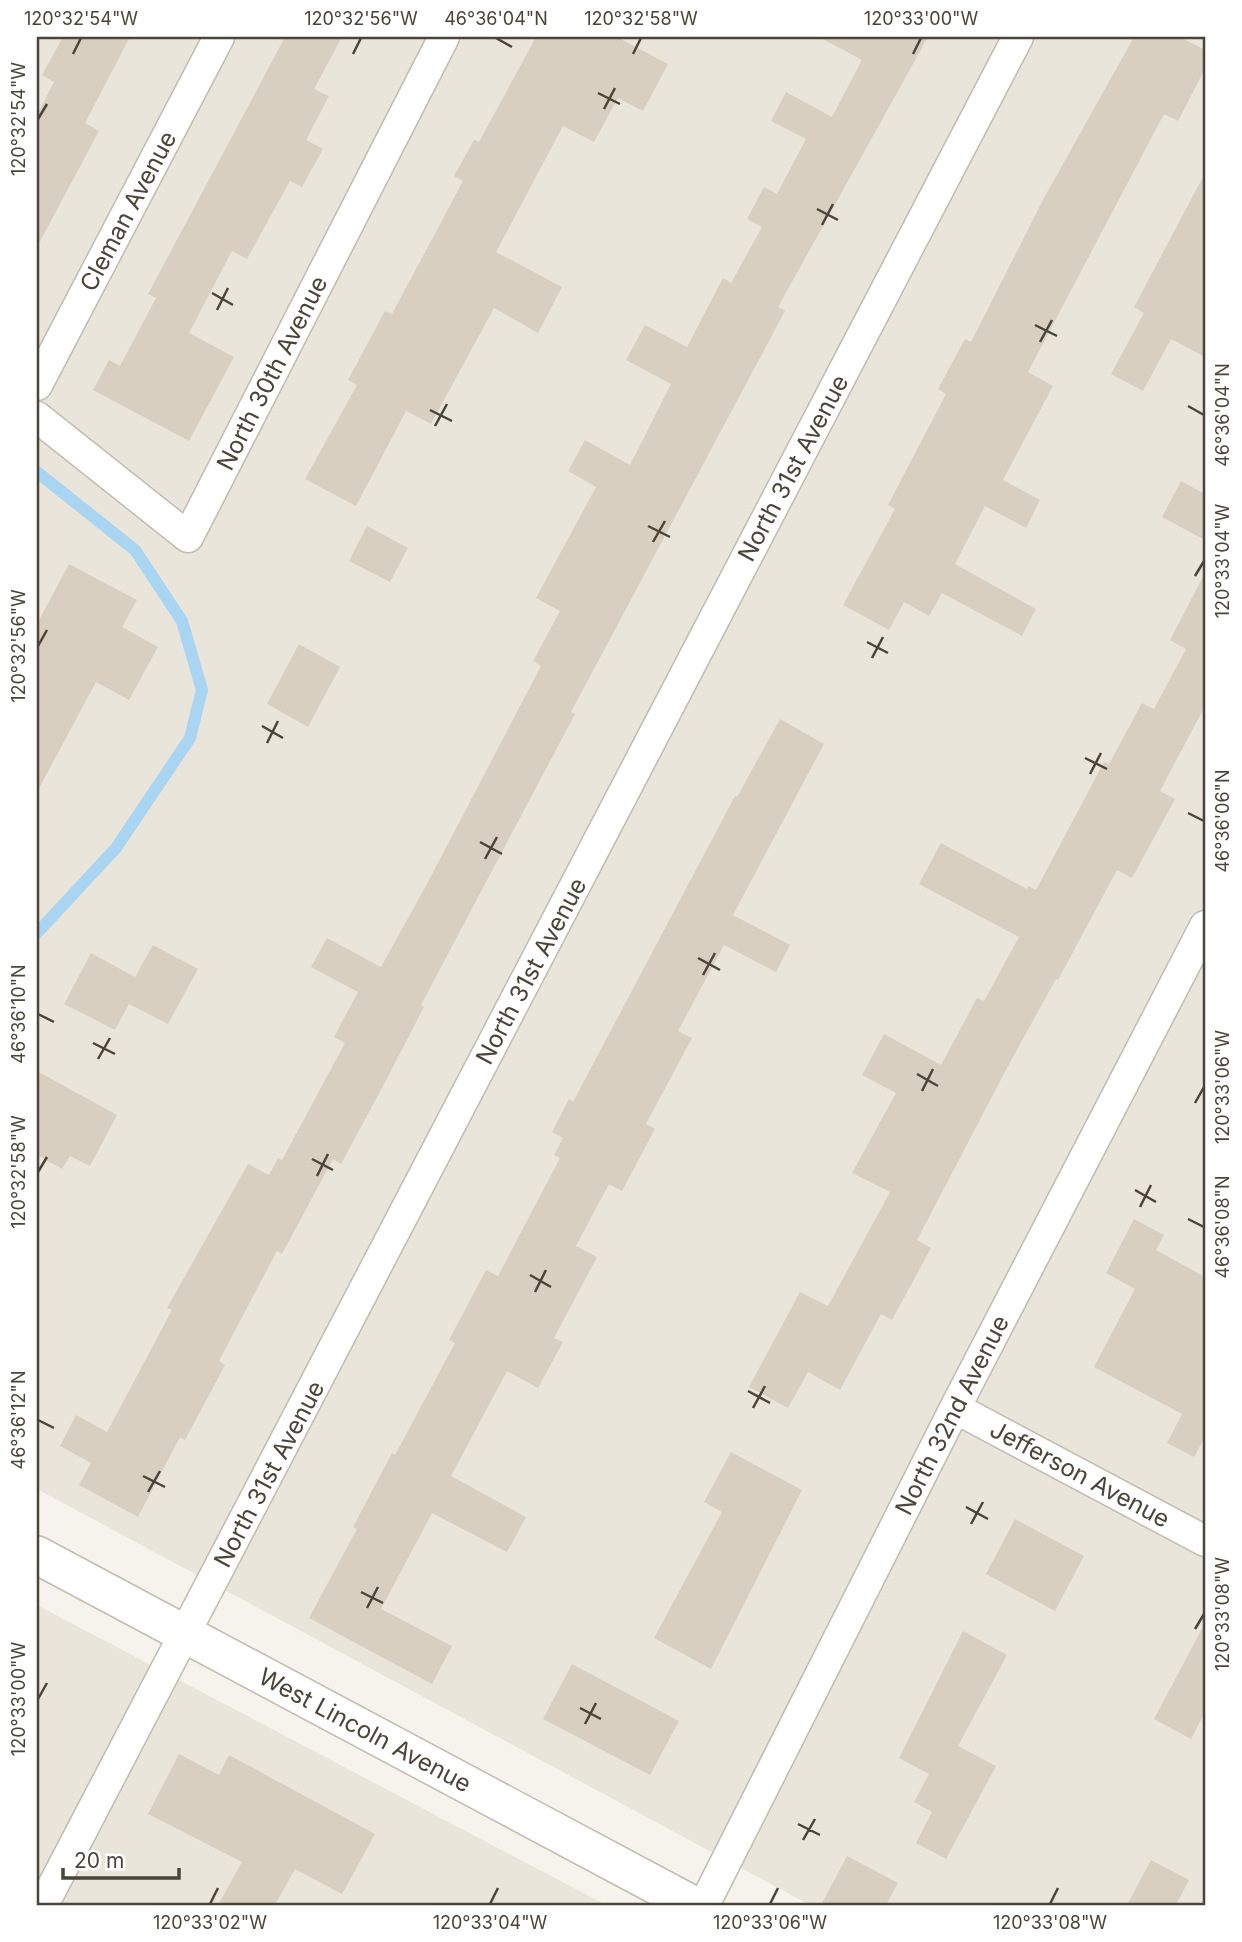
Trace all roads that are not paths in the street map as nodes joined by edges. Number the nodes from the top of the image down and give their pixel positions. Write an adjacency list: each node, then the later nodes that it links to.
1 (219, 37): 4 (street, Cleman Avenue)
2 (444, 37): 5 (street, North 30th Avenue)
3 (1018, 37): 10 (street, North 31st Avenue)
4 (37, 385)
5 (37, 416)
6 (1205, 926): 7 (street, North 32nd Avenue)
7 (955, 1408): 8 (street, Jefferson Avenue); 13 (street, North 32nd Avenue)
8 (1205, 1541)
9 (37, 1555): 10 (street, West Lincoln Avenue)
10 (185, 1634): 11 (street, North 31st Avenue); 12 (street, West Lincoln Avenue)
11 (43, 1905)
12 (693, 1905)
13 (704, 1905)

